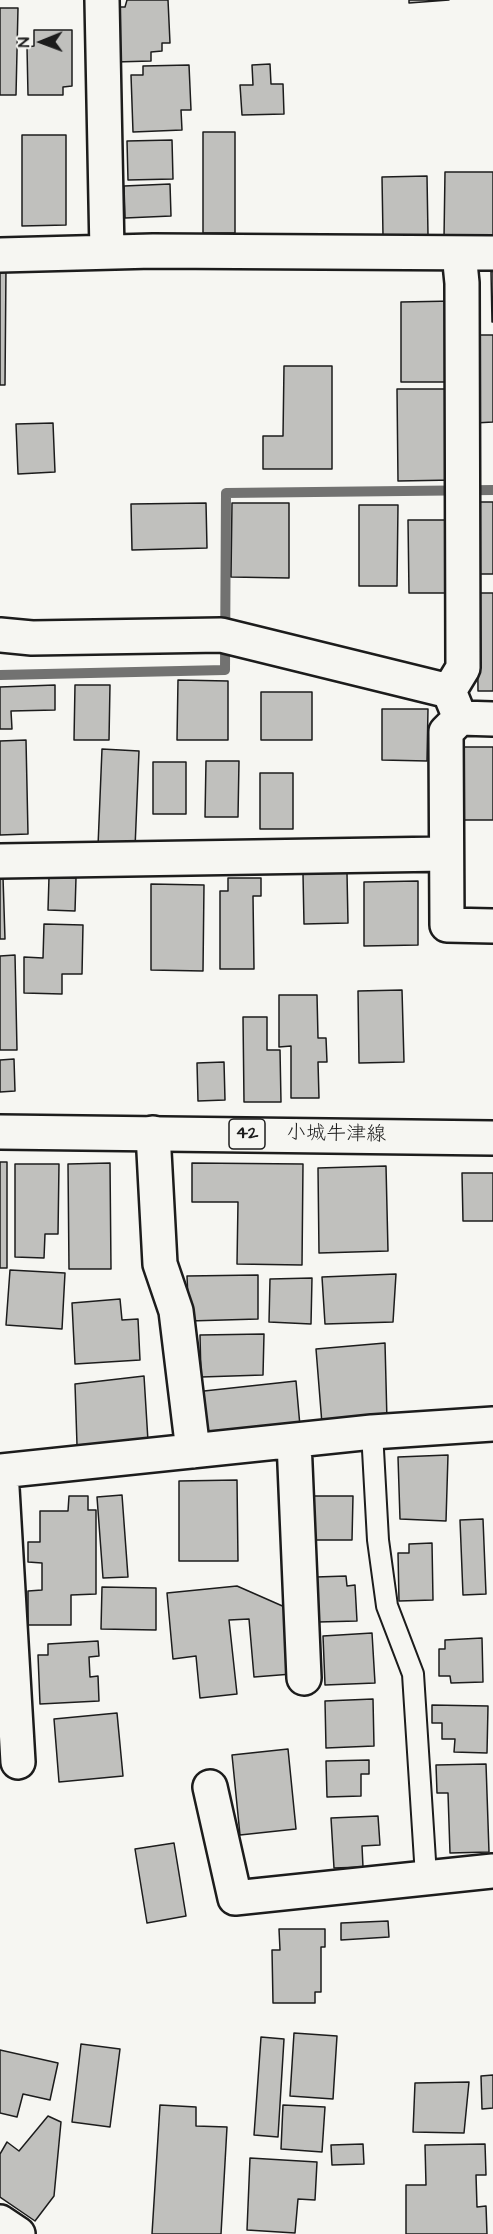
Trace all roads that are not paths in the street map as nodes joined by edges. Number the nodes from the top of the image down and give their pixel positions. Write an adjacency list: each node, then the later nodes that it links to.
1 (102, 0): 2 (street)
2 (107, 252): 3 (street); 5 (street)
3 (459, 253): 4 (street); 7 (street)
4 (493, 253)
5 (0, 255)
6 (0, 635): 7 (street)
7 (455, 705): 8 (street); 9 (street)
8 (493, 719)
9 (445, 854): 10 (street); 11 (street)
10 (0, 861)
11 (493, 926)
12 (0, 1132): 13 (street, 小城牛津線 / 42)
13 (153, 1133): 14 (street, 小城牛津線 / 42); 18 (street)
14 (493, 1138)
15 (493, 1424): 16 (street)
16 (372, 1432): 17 (street); 24 (lane)
17 (294, 1441): 18 (street); 20 (street)
18 (193, 1451): 19 (street)
19 (1, 1471): 21 (street)
20 (304, 1678)
21 (18, 1762)
22 (210, 1787): 24 (street)
23 (493, 1871): 24 (street)
24 (426, 1876)
25 (0, 2222): 26 (street)
26 (18, 2234)

